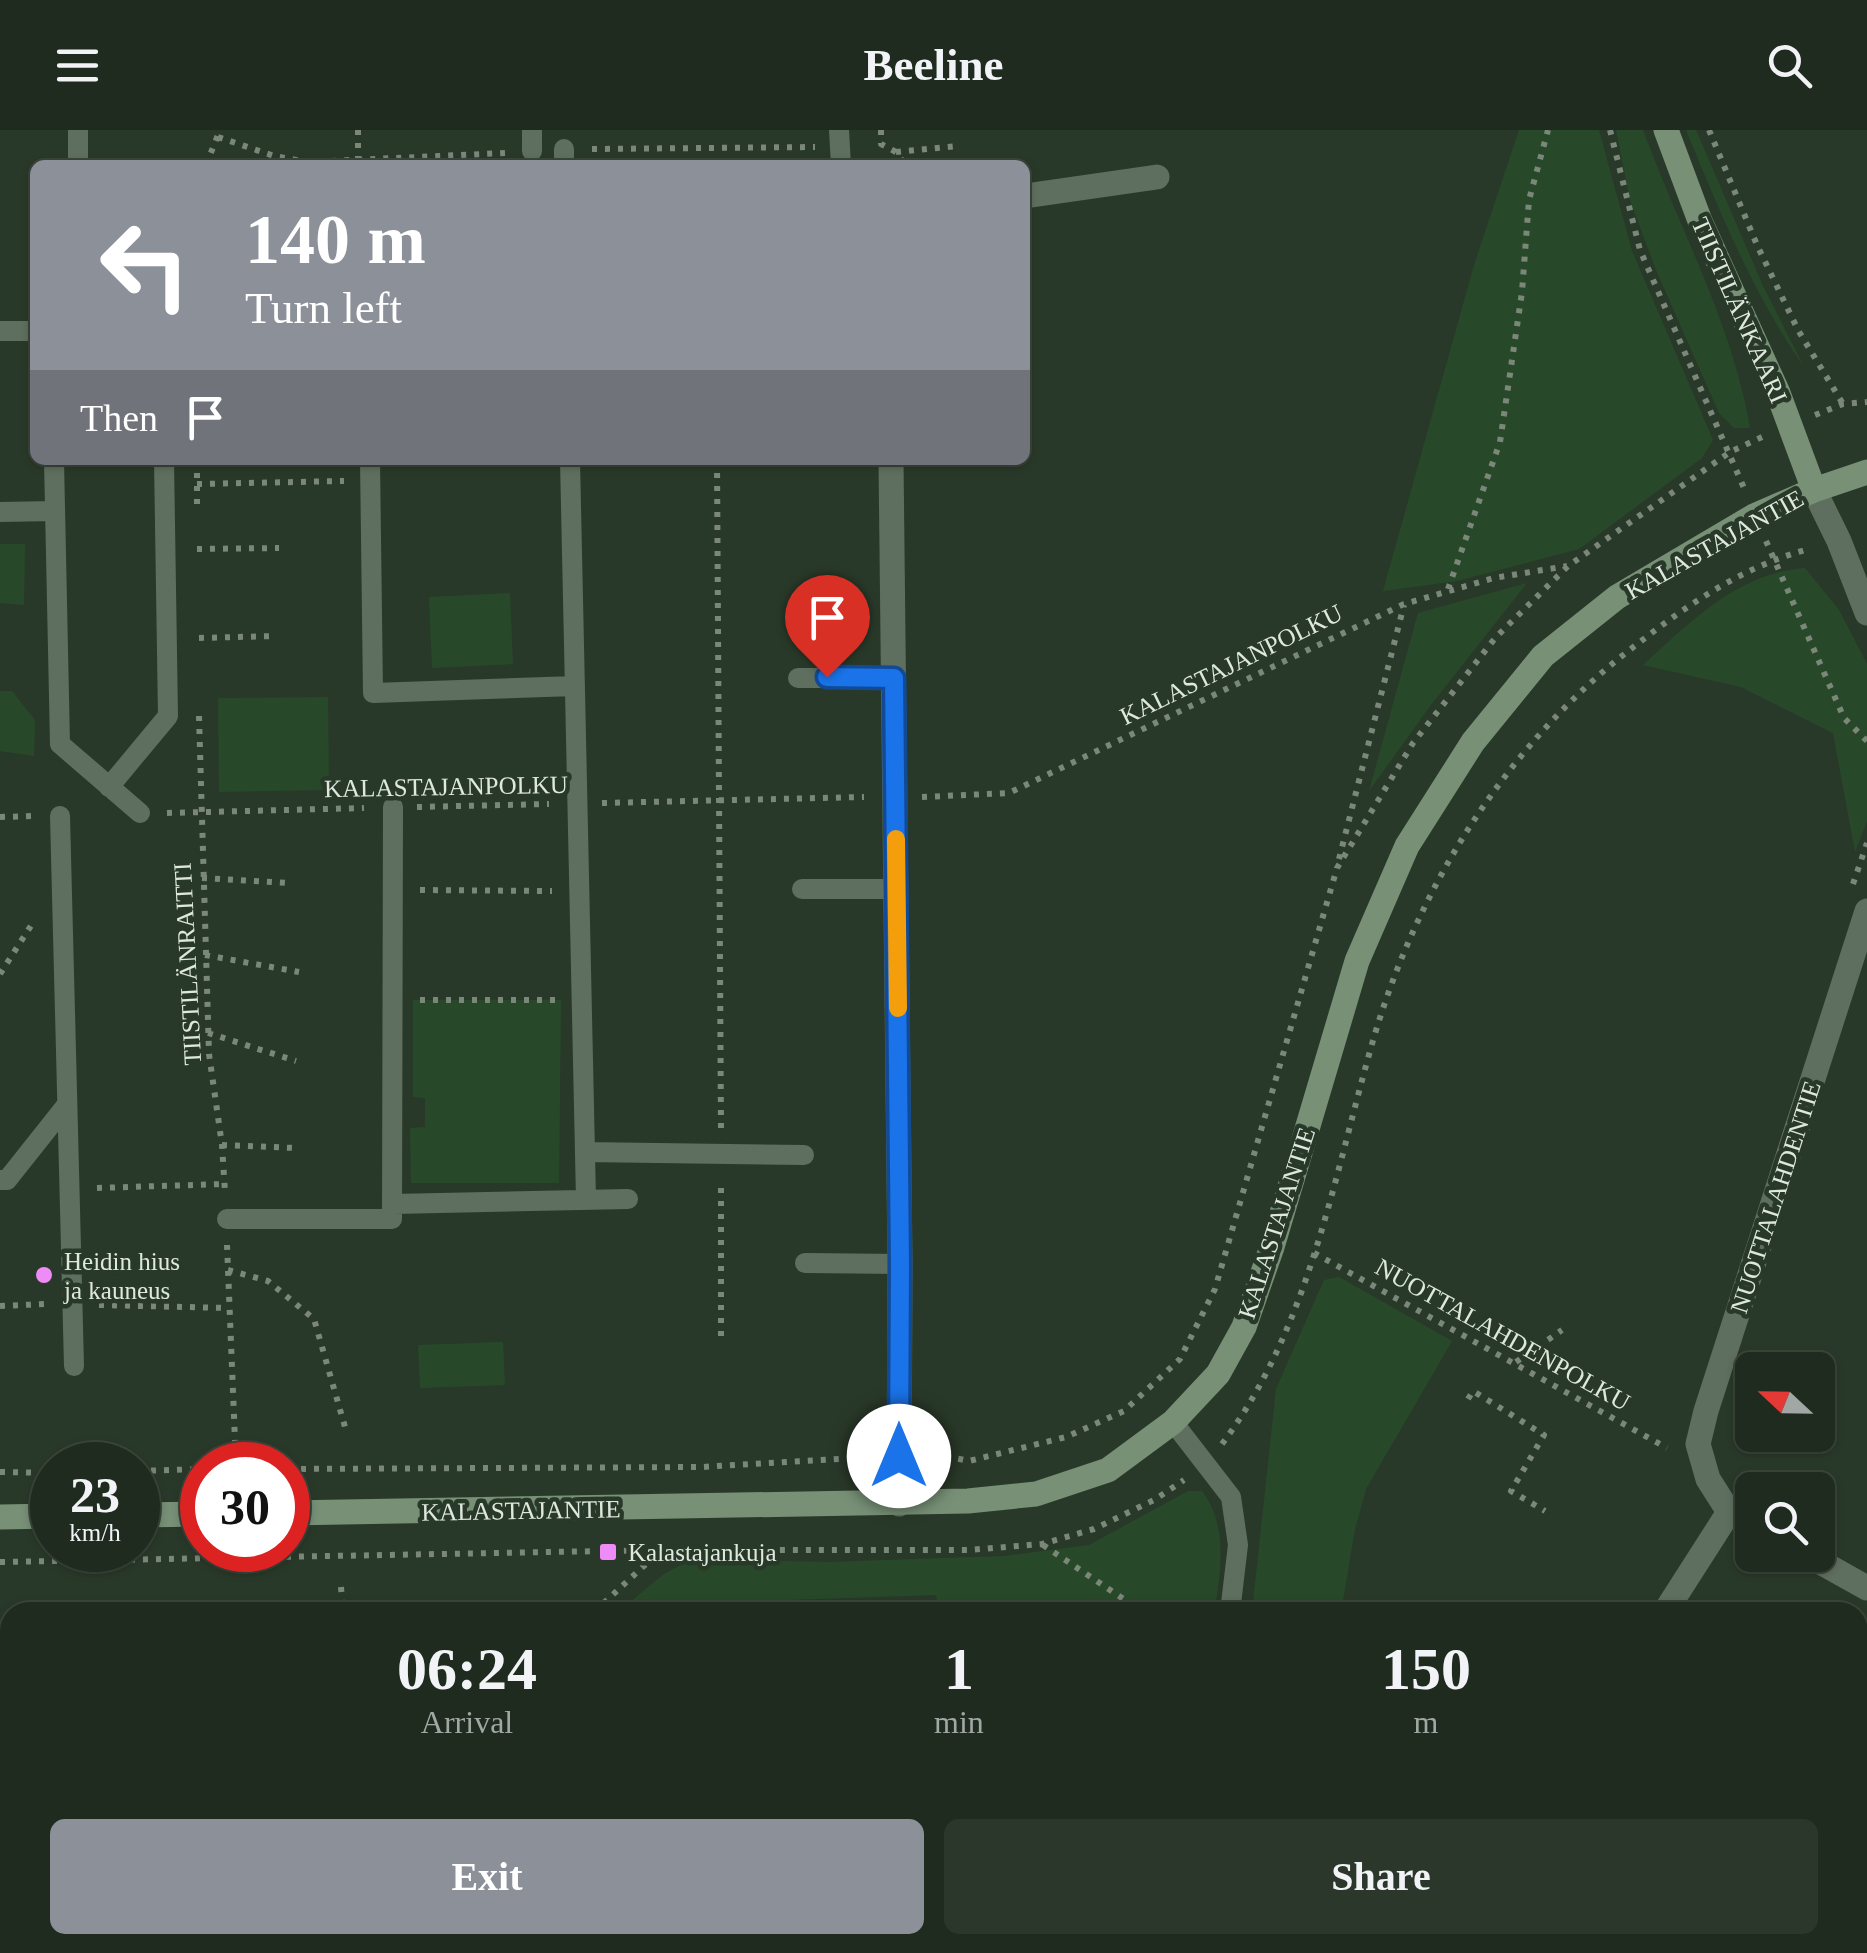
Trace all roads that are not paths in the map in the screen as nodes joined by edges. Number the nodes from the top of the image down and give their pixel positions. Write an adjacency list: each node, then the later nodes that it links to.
1 (78, 130): 4 (lane)
2 (839, 130): 5 (lane)
3 (1666, 130): 16 (main road, TIISTILÄNKAARI)
4 (78, 160)
5 (841, 160)
6 (1156, 177): 7 (street)
7 (1030, 195)
8 (0, 331): 9 (lane)
9 (30, 331)
10 (54, 465): 18 (lane)
11 (164, 465): 23 (lane)
12 (570, 465): 22 (lane)
13 (892, 465): 21 (street)
14 (371, 470): 22 (lane)
15 (1867, 472): 16 (main road, KALASTAJANTIE)
16 (1814, 490): 19 (street); 41 (main road, KALASTAJANTIE)
17 (0, 512): 18 (lane)
18 (55, 512): 23 (lane)
19 (1867, 613)
20 (798, 678): 21 (lane)
21 (894, 678): 28 (street)
22 (575, 686): 31 (lane)
23 (109, 787): 25 (lane)
24 (393, 807): 36 (lane)
25 (140, 814)
26 (60, 816): 30 (lane)
27 (802, 889): 28 (lane)
28 (897, 889): 39 (street)
29 (1867, 911): 43 (street, NUOTTALAHDENTIE)
30 (64, 1108): 33 (lane); 40 (lane)
31 (585, 1152): 32 (lane); 35 (lane)
32 (804, 1155)
33 (0, 1180)
34 (628, 1199): 35 (lane)
35 (586, 1200): 36 (lane)
36 (392, 1204): 37 (lane)
37 (227, 1219)
38 (804, 1263): 39 (lane)
39 (900, 1264): 42 (street)
40 (74, 1366)
41 (1174, 1422): 42 (main road, KALASTAJANTIE); 50 (lane)
42 (899, 1504): 44 (main road, KALASTAJANTIE)
43 (1729, 1512): 45 (street); 51 (street)
44 (310, 1513)
45 (1735, 1515)
46 (30, 1516): 47 (main road)
47 (0, 1517)
48 (1835, 1570): 49 (street)
49 (1867, 1588)
50 (1231, 1602)
51 (1671, 1602)

